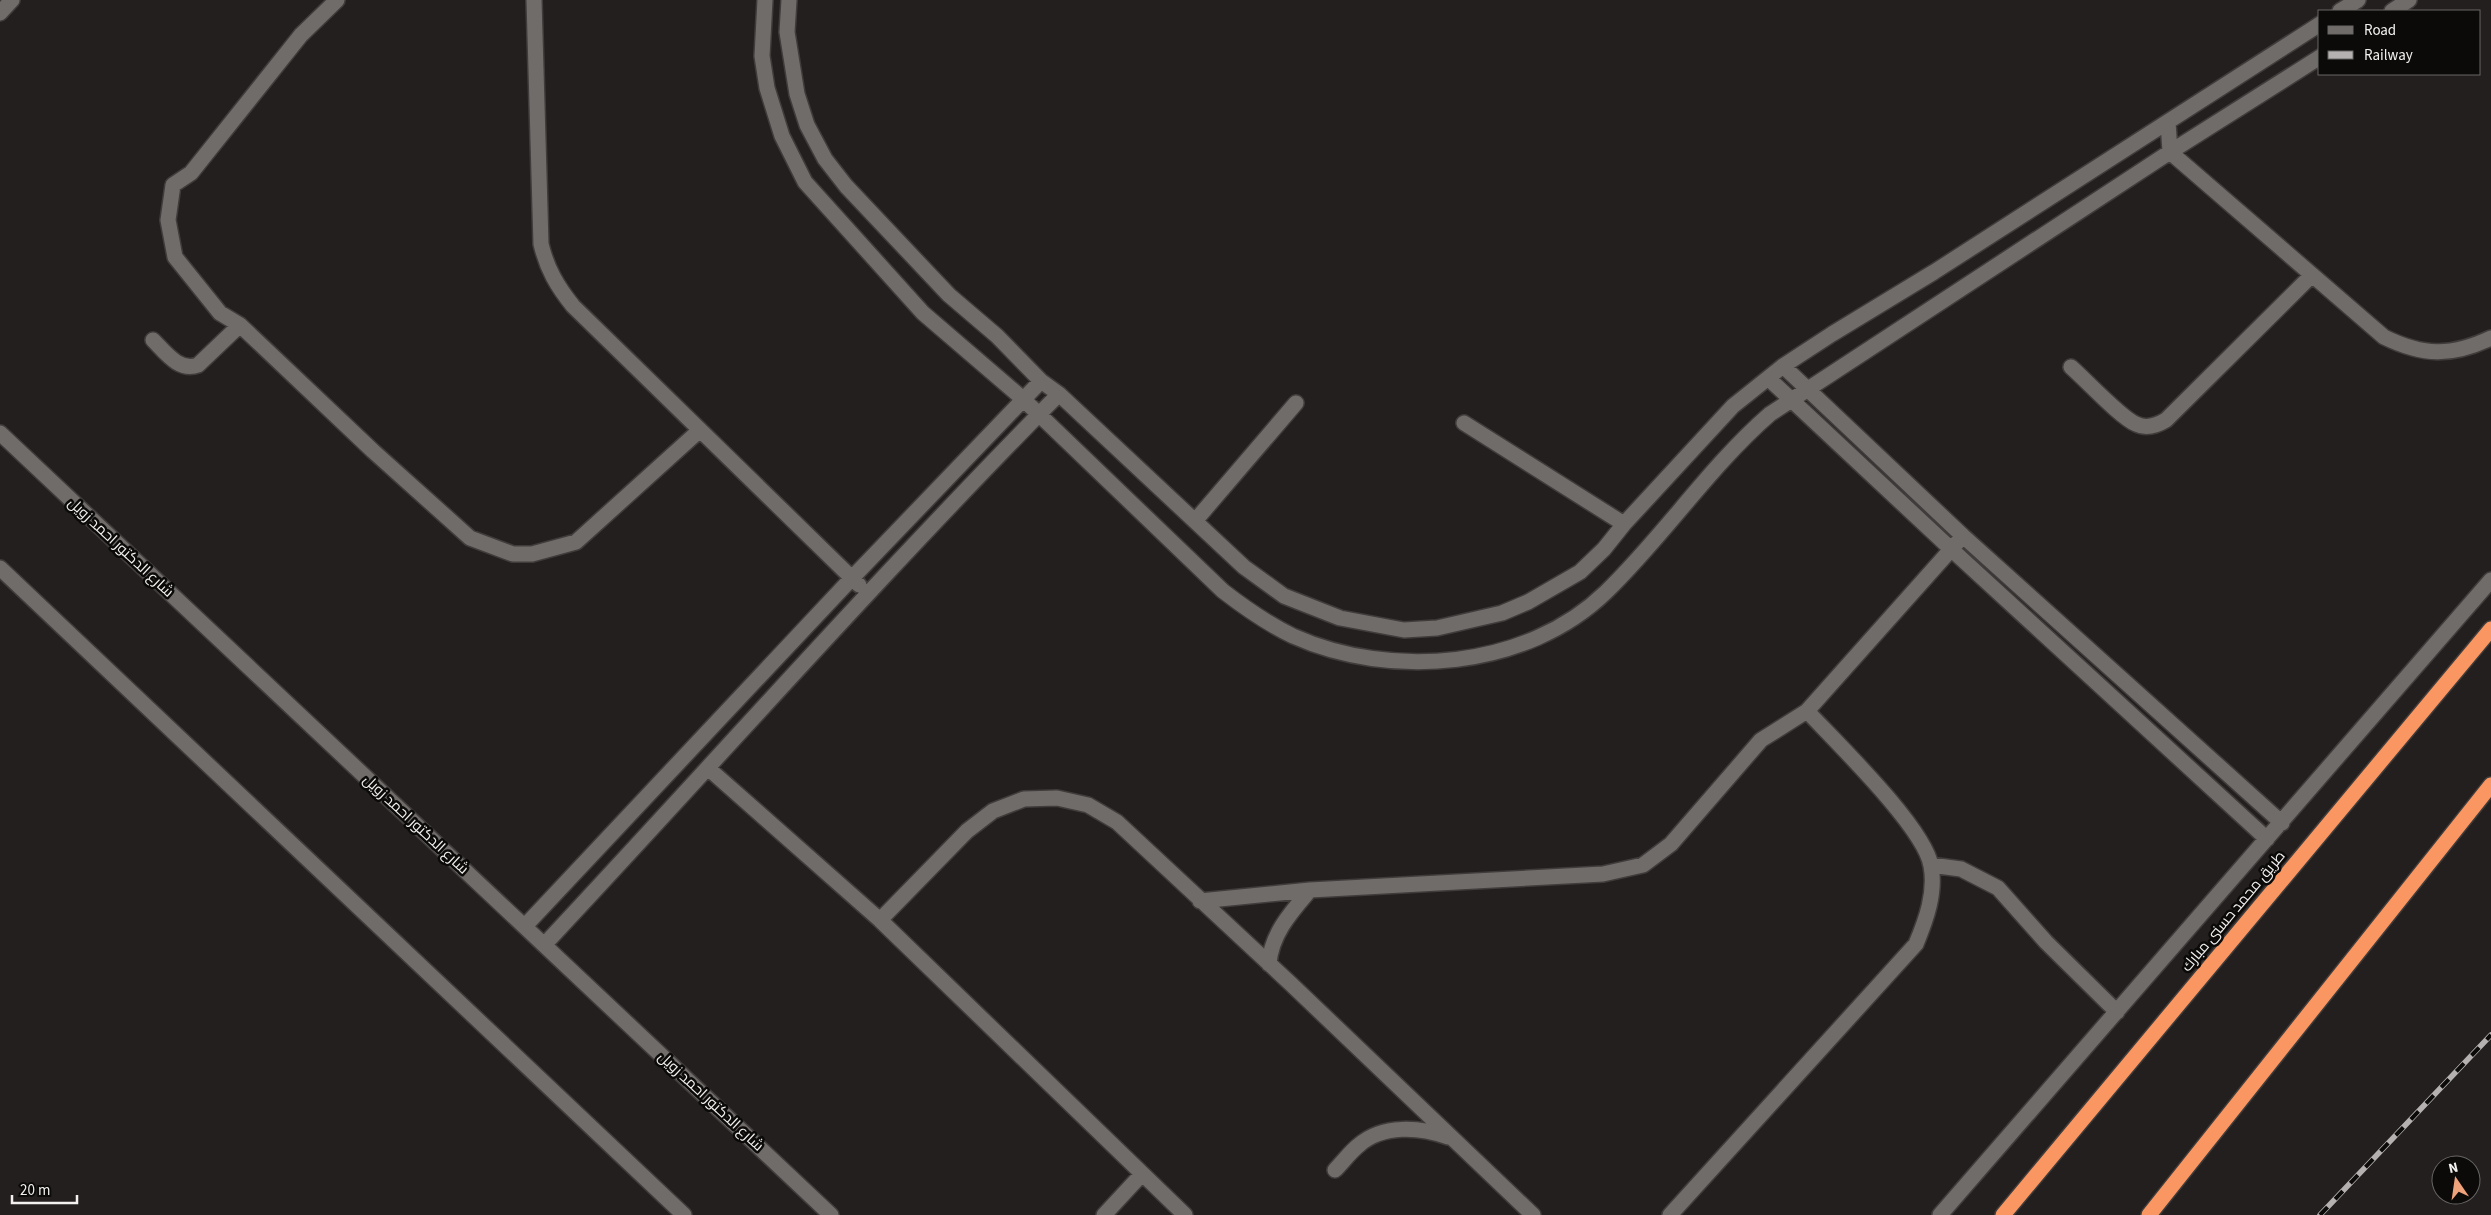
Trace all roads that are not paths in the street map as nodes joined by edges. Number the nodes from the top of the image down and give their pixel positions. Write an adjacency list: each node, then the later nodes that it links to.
1 (12, 0): 10 (street)
2 (337, 0): 16 (street)
3 (534, 0): 30 (street)
4 (764, 0): 25 (street)
5 (789, 0): 22 (street)
6 (2358, 0): 8 (street)
7 (2409, 0): 9 (street)
8 (2342, 10)
9 (2394, 10)
10 (0, 13)
11 (2318, 25): 13 (street)
12 (2318, 58): 14 (street)
13 (2168, 122): 14 (street); 19 (street)
14 (2170, 152): 15 (street); 23 (street)
15 (2312, 275): 17 (street); 20 (street)
16 (240, 325): 18 (street); 30 (street)
17 (2491, 338)
18 (153, 340)
19 (1784, 366): 21 (street); 23 (street)
20 (2071, 367)
21 (1768, 378): 26 (street); 33 (street)
22 (1041, 381): 24 (street); 25 (street)
23 (1807, 389): 26 (street); 34 (street)
24 (1059, 394): 28 (street); 32 (street)
25 (1023, 399): 28 (street); 37 (street)
26 (1791, 401): 28 (street); 35 (street)
27 (1296, 404): 32 (street)
28 (1039, 414): 39 (street)
29 (1464, 423): 33 (street)
30 (700, 430): 37 (street)
31 (0, 434): 50 (street, شارع الدكتور احمد زويل)
32 (1195, 521): 33 (street)
33 (1624, 524)
34 (1963, 536): 35 (street); 44 (street)
35 (1951, 549): 41 (street); 45 (street)
36 (0, 568): 57 (street)
37 (852, 578): 39 (street); 50 (street)
38 (2491, 580): 44 (street)
39 (867, 593): 42 (street)
40 (2491, 629): 64 (highway, طريق محمد حسنى مبارك)
41 (1807, 711): 46 (street); 47 (street)
42 (709, 769): 49 (street); 51 (street)
43 (2491, 785): 65 (highway)
44 (2282, 822): 45 (street)
45 (2267, 839): 53 (street)
46 (1931, 866): 53 (street); 62 (street)
47 (1310, 890): 48 (street); 52 (street)
48 (1200, 901): 49 (street); 52 (street)
49 (880, 920): 56 (street)
50 (525, 926): 51 (street, شارع الدكتور احمد زويل)
51 (545, 944): 58 (street, شارع الدكتور احمد زويل)
52 (1269, 964): 54 (street)
53 (2117, 1012): 63 (street)
54 (1452, 1138): 55 (street); 61 (street)
55 (1335, 1170)
56 (1142, 1174): 59 (street); 60 (street)
57 (684, 1215)
58 (831, 1215)
59 (1104, 1215)
60 (1185, 1215)
61 (1533, 1215)
62 (1670, 1215)
63 (1940, 1215)
64 (2003, 1215)
65 (2149, 1215)

